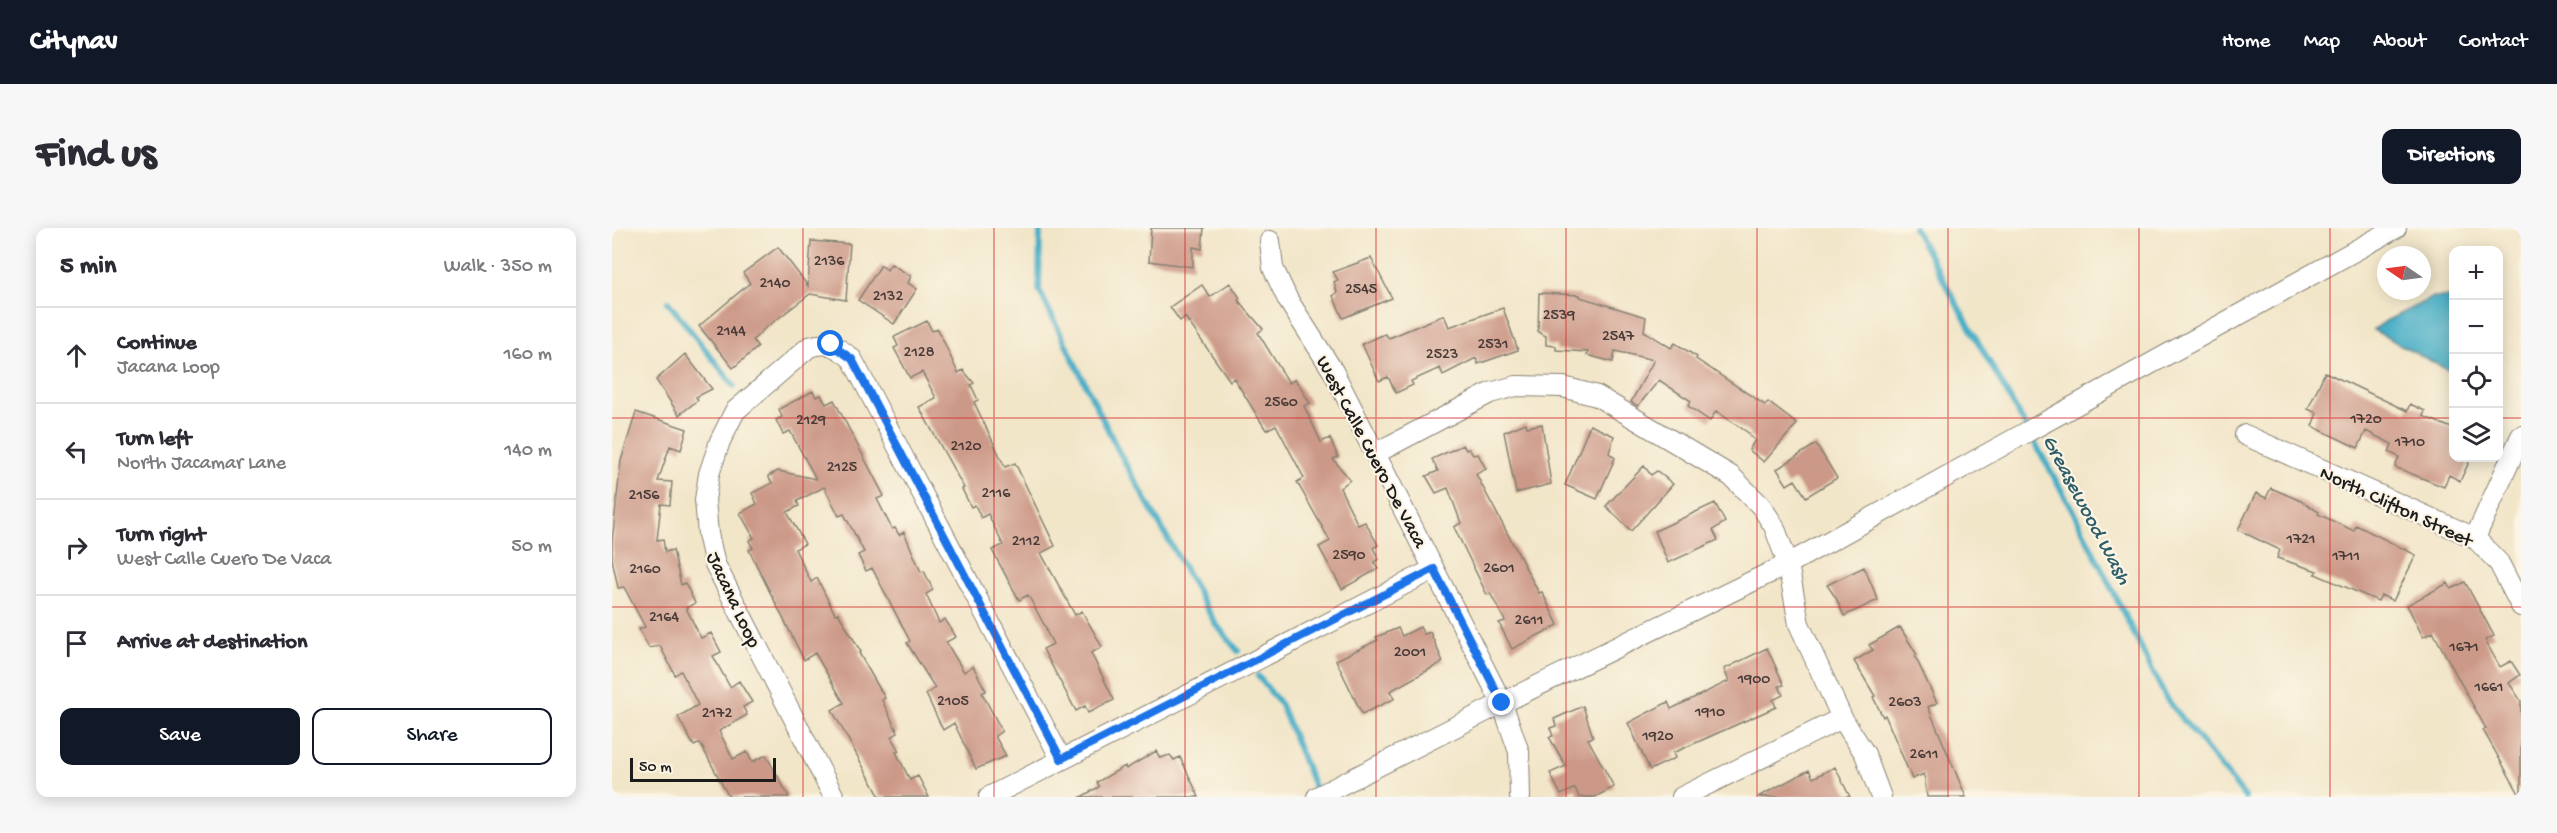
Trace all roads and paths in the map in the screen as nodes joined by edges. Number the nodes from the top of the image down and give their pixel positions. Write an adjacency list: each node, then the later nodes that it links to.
1 (2396, 228): 7 (street)
2 (1270, 241): 5 (street, West Calle Cuero De Vaca)
3 (2245, 435): 6 (street, North Clifton Street)
4 (2521, 436): 6 (street)
5 (1376, 453): 7 (street); 8 (street, West Calle Cuero De Vaca)
6 (2475, 538): 9 (street, North Clifton Street)
7 (1788, 564): 10 (street); 11 (street)
8 (1434, 569): 10 (street, West Calle Cuero De Vaca); 12 (street)
9 (2521, 606)
10 (1502, 703): 15 (street); 16 (street, West Calle Cuero De Vaca)
11 (1842, 718): 17 (street); 18 (street)
12 (1061, 759): 13 (street, Jacana Loop); 14 (street)
13 (834, 797)
14 (989, 797)
15 (1317, 797)
16 (1520, 797)
17 (1682, 797)
18 (1881, 797)

